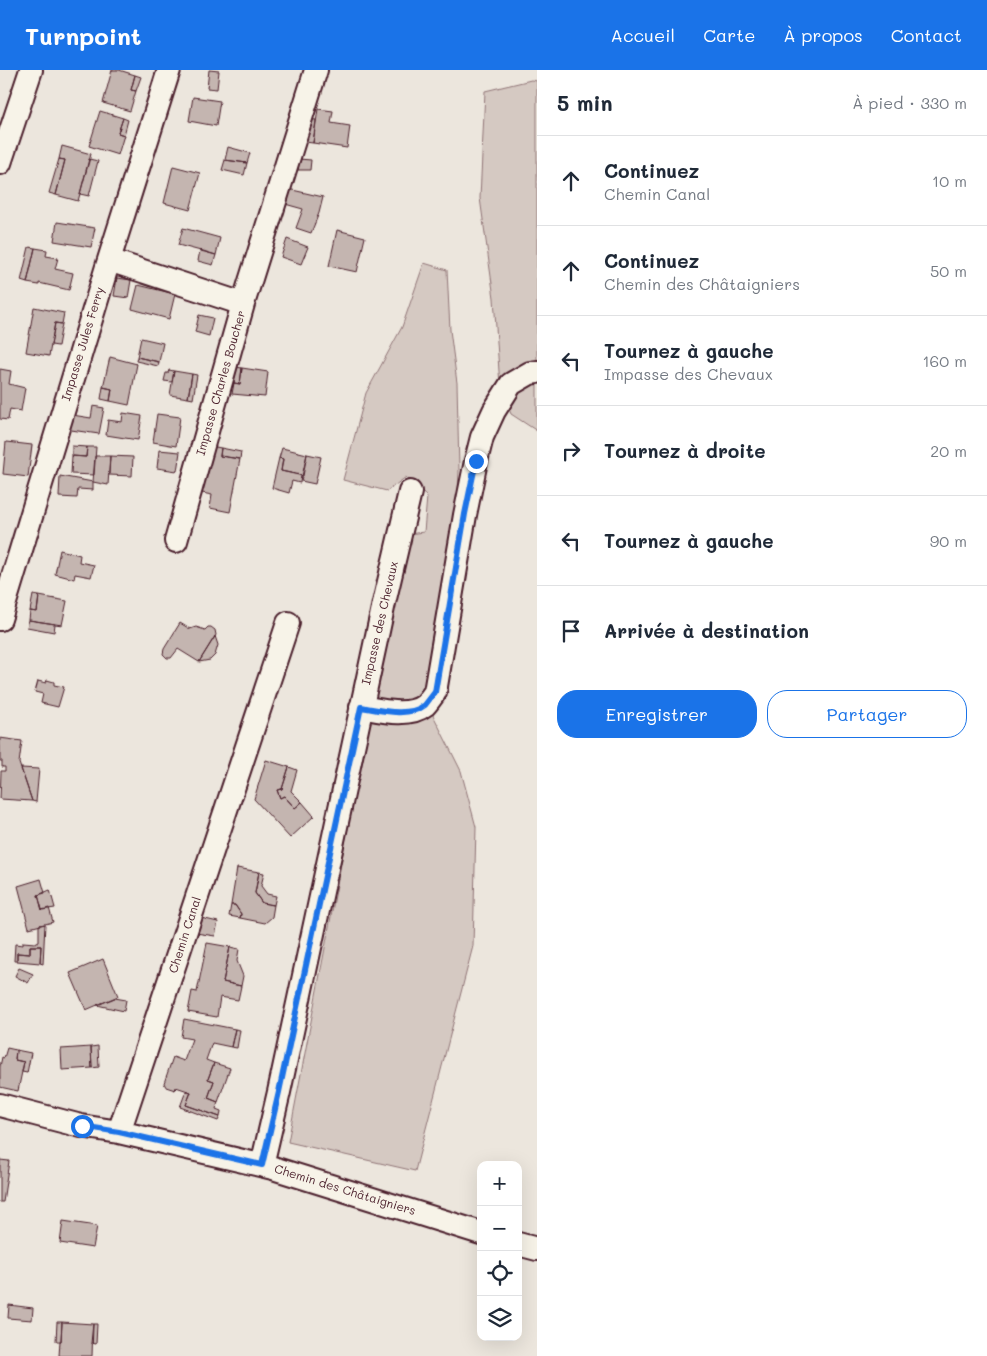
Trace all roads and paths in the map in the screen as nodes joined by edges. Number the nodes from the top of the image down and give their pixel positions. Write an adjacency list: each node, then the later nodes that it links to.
1 (31, 70): 4 (street)
2 (170, 70): 5 (street, Impasse Jules Ferry)
3 (316, 70): 6 (street)
4 (0, 162)
5 (109, 260): 6 (street, Impasse Charles Boucher); 10 (street, Impasse Jules Ferry)
6 (243, 304): 9 (street, Impasse Charles Boucher)
7 (537, 372): 12 (street)
8 (410, 492): 12 (street, Impasse des Chevaux)
9 (176, 542)
10 (0, 619)
11 (288, 623): 14 (street, Chemin Canal)
12 (361, 707): 15 (street, Impasse des Chevaux)
13 (0, 1106): 14 (street)
14 (119, 1132): 15 (street, Chemin des Châtaigniers)
15 (262, 1165): 16 (street, Chemin des Châtaigniers)
16 (477, 1232)
17 (522, 1245): 18 (street)
18 (537, 1249)

